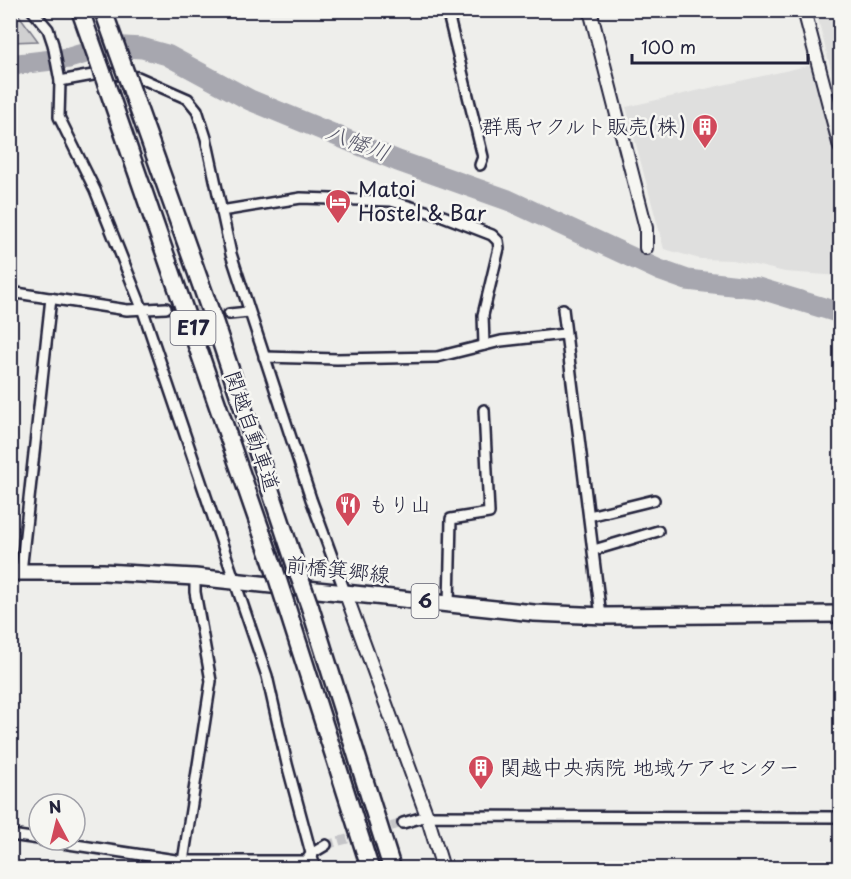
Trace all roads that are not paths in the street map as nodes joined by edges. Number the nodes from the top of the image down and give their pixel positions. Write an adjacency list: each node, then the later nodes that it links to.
1 (32, 10): 7 (street)
2 (80, 10): 44 (highway, 関越自動車道 / E17, bridge)
3 (103, 10): 45 (highway, 関越自動車道 / E17, bridge)
4 (447, 10): 9 (street)
5 (590, 10): 11 (street)
6 (804, 10): 8 (street)
7 (59, 77): 10 (street); 14 (street)
8 (840, 147)
9 (480, 165)
10 (221, 211): 17 (street); 20 (street)
11 (646, 248)
12 (10, 292): 13 (street)
13 (51, 298): 14 (street); 27 (street)
14 (142, 308): 15 (street); 29 (street)
15 (166, 308)
16 (563, 309): 19 (street)
17 (249, 312): 18 (street); 21 (street)
18 (229, 314)
19 (564, 334): 20 (street); 24 (street)
20 (484, 345): 21 (street)
21 (264, 357): 30 (street)
22 (484, 410): 31 (street)
23 (654, 500): 24 (street)
24 (590, 516): 26 (street)
25 (658, 531): 26 (street)
26 (594, 550): 33 (street)
27 (16, 572): 28 (main road, 前橋箕郷線 / 6)
28 (195, 577): 29 (main road, 前橋箕郷線 / 6); 42 (street)
29 (232, 580): 30 (main road, 前橋箕郷線 / 6); 41 (street)
30 (345, 592): 31 (main road, 前橋箕郷線 / 6); 34 (street)
31 (449, 604): 33 (main road, 前橋箕郷線 / 6)
32 (840, 614): 33 (main road, 前橋箕郷線 / 6)
33 (601, 616)
34 (427, 816): 35 (street); 36 (street); 46 (street)
35 (840, 817)
36 (403, 823)
37 (10, 835): 38 (street)
38 (27, 838)
39 (326, 844): 41 (street)
40 (87, 848): 42 (street)
41 (311, 854): 42 (street); 43 (street)
42 (182, 865)
43 (315, 868)
44 (370, 868)
45 (392, 868)
46 (443, 868)

